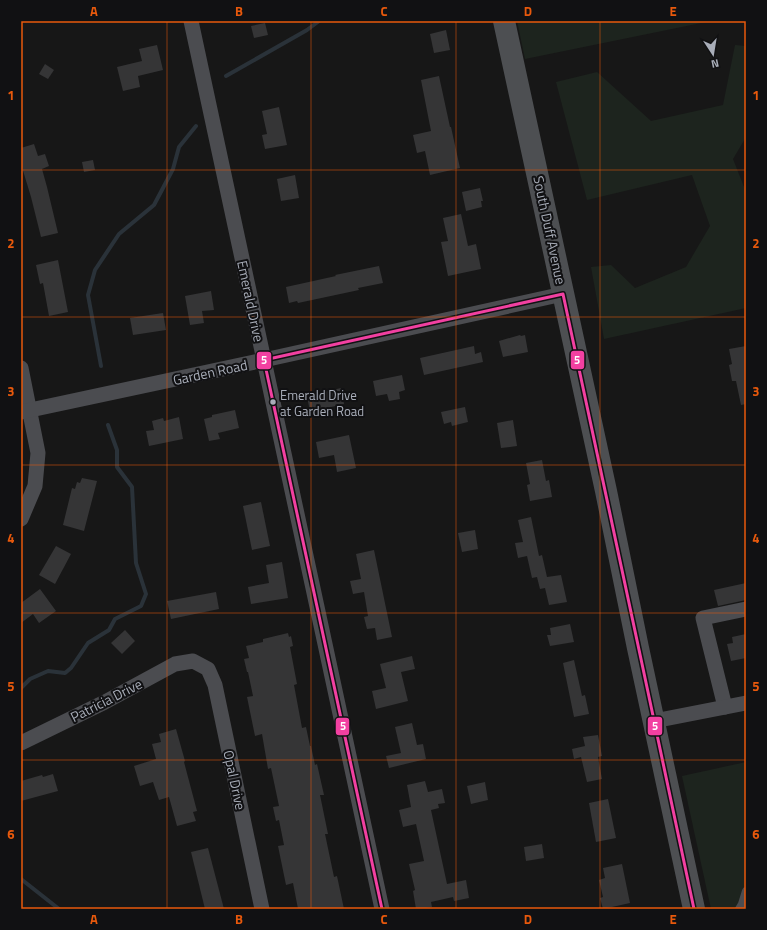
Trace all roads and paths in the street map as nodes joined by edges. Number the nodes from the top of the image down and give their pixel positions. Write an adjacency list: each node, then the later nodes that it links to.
1 (191, 21): 4 (street, Emerald Drive)
2 (504, 21): 3 (main road, South Duff Avenue)
3 (563, 294): 4 (street, Garden Road); 12 (main road, South Duff Avenue)
4 (264, 360): 6 (street, Garden Road); 16 (street, Emerald Drive)
5 (21, 368): 6 (street)
6 (26, 411): 7 (street)
7 (21, 519)
8 (746, 609): 11 (street)
9 (193, 661): 13 (street, Patricia Drive); 15 (street, Opal Drive)
10 (746, 703): 11 (street)
11 (725, 707): 12 (street)
12 (654, 721): 17 (main road, South Duff Avenue)
13 (21, 743)
14 (746, 891): 18 (lane)
15 (262, 909)
16 (382, 909)
17 (694, 909)
18 (739, 909)

